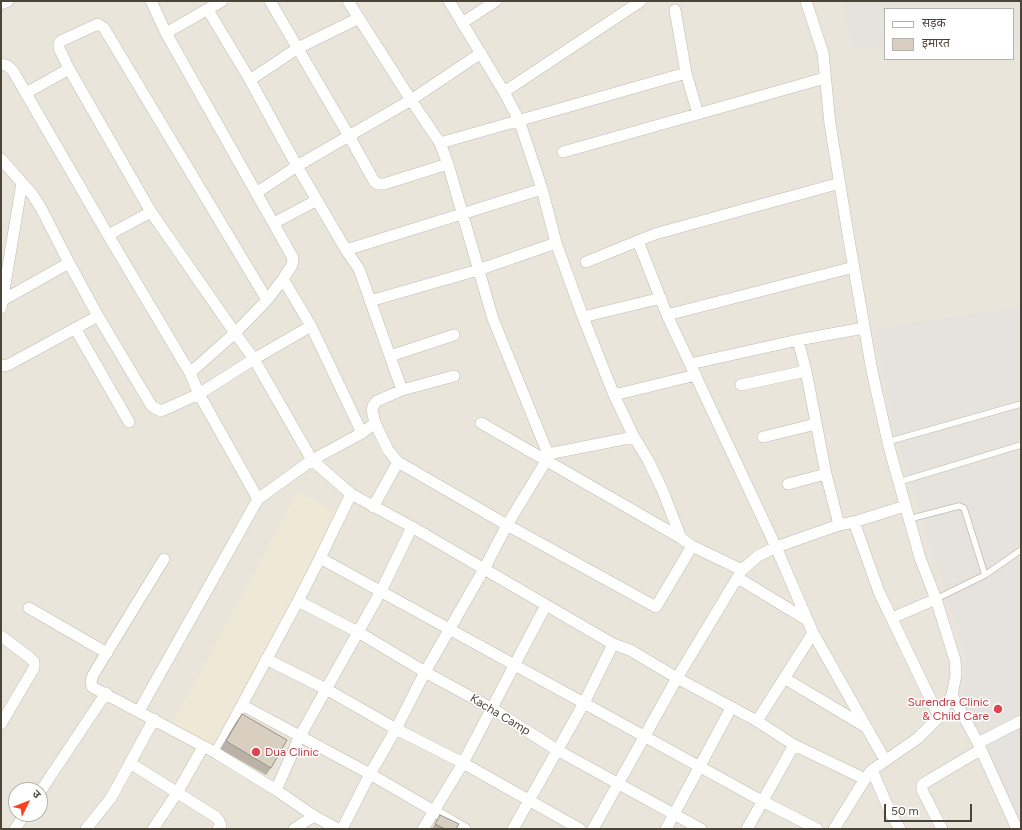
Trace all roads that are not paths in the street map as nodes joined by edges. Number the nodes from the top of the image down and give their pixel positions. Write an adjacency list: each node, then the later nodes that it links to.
1 (8, 1): 10 (street)
2 (151, 1): 15 (street)
3 (222, 1): 11 (street)
4 (270, 1): 16 (street)
5 (348, 1): 13 (street)
6 (449, 1): 14 (street)
7 (496, 1): 14 (street)
8 (641, 1): 23 (street)
9 (806, 1): 21 (street)
10 (1, 4)
11 (208, 10): 15 (street); 22 (street)
12 (675, 10): 20 (street)
13 (359, 18): 16 (street); 25 (street)
14 (462, 23): 17 (street)
15 (166, 33): 37 (street)
16 (298, 48): 22 (street); 28 (street)
17 (481, 53): 23 (street); 25 (street)
18 (1, 64): 24 (street)
19 (69, 69): 24 (street); 39 (street); 52 (street)
20 (686, 73): 26 (street); 27 (street)
21 (825, 78): 26 (street); 35 (street)
22 (250, 80): 33 (street)
23 (504, 92): 27 (street)
24 (26, 93): 42 (street)
25 (411, 100): 28 (street); 29 (street)
26 (698, 114): 30 (street)
27 (518, 120): 29 (street); 36 (street)
28 (349, 136): 32 (street); 33 (street)
29 (440, 143): 32 (street)
30 (563, 152)
31 (1, 159): 34 (street)
32 (448, 164): 40 (street)
33 (297, 166): 37 (street); 38 (street)
34 (22, 183): 47 (street); 54 (street)
35 (840, 183): 43 (street); 48 (street)
36 (542, 189): 40 (street); 44 (street)
37 (256, 193): 41 (street)
38 (317, 200): 41 (street); 45 (street)
39 (151, 212): 42 (street); 61 (street)
40 (462, 214): 45 (street); 49 (street)
41 (274, 223): 50 (street)
42 (108, 235): 69 (street)
43 (638, 241): 46 (street); 51 (street)
44 (556, 243): 49 (street); 57 (street)
45 (346, 250): 53 (street)
46 (586, 262)
47 (69, 263): 54 (street); 56 (street)
48 (854, 267): 55 (street); 60 (street)
49 (478, 270): 53 (street); 86 (street)
50 (283, 279): 52 (street); 58 (street)
51 (661, 298): 55 (street); 57 (street)
52 (267, 300): 61 (street)
53 (370, 301): 64 (street)
54 (2, 304)
55 (667, 315): 66 (street)
56 (98, 316): 59 (street); 74 (street)
57 (583, 317): 75 (street)
58 (311, 326): 65 (street); 81 (street)
59 (75, 328): 67 (street); 77 (street)
60 (864, 328): 63 (street); 84 (street)
61 (235, 334): 65 (street); 69 (street)
62 (454, 335): 64 (street)
63 (798, 340): 66 (street); 68 (street)
64 (390, 356): 73 (street)
65 (254, 359): 74 (street); 87 (street)
66 (690, 364): 70 (street)
67 (1, 366)
68 (806, 371): 72 (street); 80 (street)
69 (190, 373): 74 (street)
70 (696, 375): 75 (street); 103 (street)
71 (454, 376): 73 (street)
72 (741, 385)
73 (402, 390): 78 (street)
74 (199, 394): 93 (street)
75 (614, 395): 82 (street)
76 (1021, 404): 84 (lane)
77 (129, 422)
78 (375, 423): 81 (street); 88 (street)
79 (481, 423): 86 (street)
80 (816, 424): 83 (street); 89 (street)
81 (362, 433): 87 (street)
82 (634, 437): 86 (street); 101 (street)
83 (763, 437)
84 (888, 442): 90 (street)
85 (1021, 444): 90 (lane)
86 (547, 458): 98 (street); 101 (street)
87 (312, 460): 92 (street); 93 (street)
88 (398, 462): 95 (street); 98 (street)
89 (826, 474): 91 (street); 99 (street)
90 (898, 482): 94 (street)
91 (788, 484)
92 (350, 494): 95 (street); 105 (street)
93 (258, 499): 135 (street)
94 (905, 506): 96 (street); 97 (street)
95 (373, 507): 100 (street)
96 (909, 519): 109 (lane); 111 (street)
97 (854, 522): 99 (street); 115 (street)
98 (507, 525): 102 (street); 107 (street)
99 (839, 526): 103 (street)
100 (412, 527): 107 (street); 110 (street)
101 (681, 538): 102 (street)
102 (692, 546): 108 (street)
103 (776, 547): 108 (street); 116 (street)
104 (1021, 550): 109 (lane)
105 (320, 558): 110 (street); 112 (street)
106 (164, 559): 122 (street)
107 (484, 569): 113 (street); 117 (street)
108 (740, 574): 116 (street); 126 (street)
109 (986, 574): 111 (lane)
110 (381, 591): 117 (street); 118 (street)
111 (936, 599): 115 (street); 130 (street)
112 (298, 601): 118 (street, Kacha Camp); 123 (street)
113 (546, 605): 121 (street); 124 (street)
114 (29, 608): 122 (street)
115 (892, 618): 136 (street)
116 (808, 620): 119 (street)
117 (450, 630): 124 (street); 125 (street)
118 (358, 632): 125 (street, Kacha Camp); 128 (street)
119 (813, 633): 127 (street); 141 (street)
120 (1, 636): 140 (street)
121 (613, 644): 126 (street); 131 (street)
122 (107, 653): 129 (street)
123 (266, 660): 128 (street); 132 (street)
124 (514, 665): 131 (street); 133 (street)
125 (425, 672): 133 (street, Kacha Camp); 142 (street)
126 (677, 678): 134 (street); 144 (street)
127 (784, 678): 138 (street); 141 (street)
128 (326, 689): 142 (street); 143 (street)
129 (106, 693): 135 (street); 157 (street)
130 (952, 695): 136 (street); 147 (street)
131 (584, 703): 144 (street); 148 (street)
132 (242, 705): 143 (street); 149 (street)
133 (491, 708): 148 (street, Kacha Camp); 152 (street)
134 (731, 708): 138 (street); 153 (street)
135 (139, 711): 137 (street)
136 (939, 717): 150 (street)
137 (154, 719): 146 (street); 151 (street)
138 (757, 721): 145 (street)
139 (1021, 721): 147 (street)
140 (1, 724)
141 (866, 728): 150 (street)
142 (396, 729): 152 (street); 155 (street)
143 (300, 736): 155 (street); 159 (street)
144 (644, 736): 153 (street); 158 (street)
145 (794, 745): 156 (street); 162 (street)
146 (203, 747): 149 (street); 160 (street)
147 (979, 747): 183 (street); 184 (street)
148 (557, 750): 158 (street, Kacha Camp); 161 (street)
149 (216, 753): 159 (street)
150 (885, 760): 154 (street)
151 (130, 763): 160 (street); 167 (street)
152 (463, 763): 161 (street); 163 (street)
153 (700, 767): 162 (street); 164 (street)
154 (872, 770): 156 (street); 182 (street)
155 (370, 774): 163 (street); 171 (street)
156 (865, 779): 181 (street)
157 (47, 782)
158 (617, 784): 164 (street, Kacha Camp); 176 (street)
159 (276, 790): 165 (street)
160 (177, 793): 168 (street); 169 (street)
161 (529, 799): 174 (street); 175 (street)
162 (762, 801): 179 (street); 180 (street)
163 (434, 811): 172 (street); 173 (street)
164 (674, 814): 177 (street); 178 (street, Kacha Camp)
165 (314, 816): 166 (street); 170 (street)
166 (331, 828)
167 (86, 829)
168 (153, 829)
169 (218, 829)
170 (294, 829)
171 (342, 829)
172 (424, 829)
173 (464, 829)
174 (514, 829)
175 (580, 829)
176 (593, 829)
177 (666, 829)
178 (702, 829)
179 (747, 829)
180 (817, 829)
181 (834, 829)
182 (900, 829)
183 (942, 829)
184 (1019, 829)

